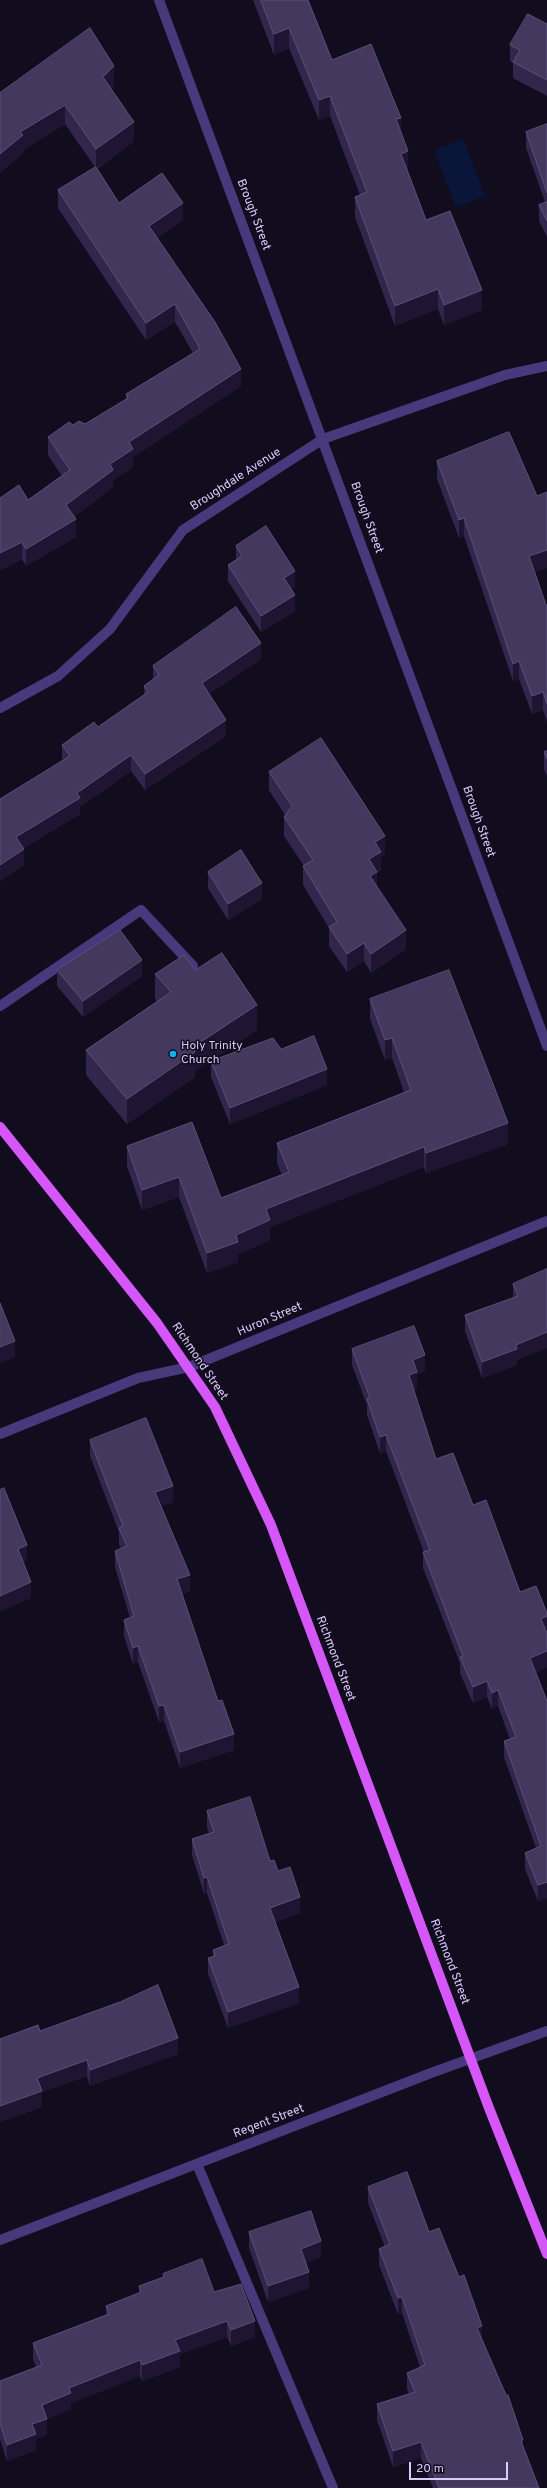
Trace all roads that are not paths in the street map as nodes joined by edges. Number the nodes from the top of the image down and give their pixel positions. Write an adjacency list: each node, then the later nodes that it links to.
1 (159, 0): 3 (street, Brough Street)
2 (547, 366): 3 (street, Broughdale Avenue)
3 (323, 439): 4 (street, Broughdale Avenue); 7 (street, Brough Street)
4 (0, 708)
5 (193, 966): 6 (street)
6 (0, 1006)
7 (547, 1046)
8 (0, 1126): 10 (main road, Richmond Street)
9 (547, 1221): 10 (street, Huron Street)
10 (189, 1368): 11 (street, Huron Street); 13 (main road, Richmond Street)
11 (0, 1434)
12 (547, 2031): 13 (street, Regent Street)
13 (471, 2058): 14 (street, Regent Street); 16 (main road, Richmond Street)
14 (197, 2164): 15 (street, Regent Street); 17 (street)
15 (0, 2240)
16 (547, 2254)
17 (333, 2488)

